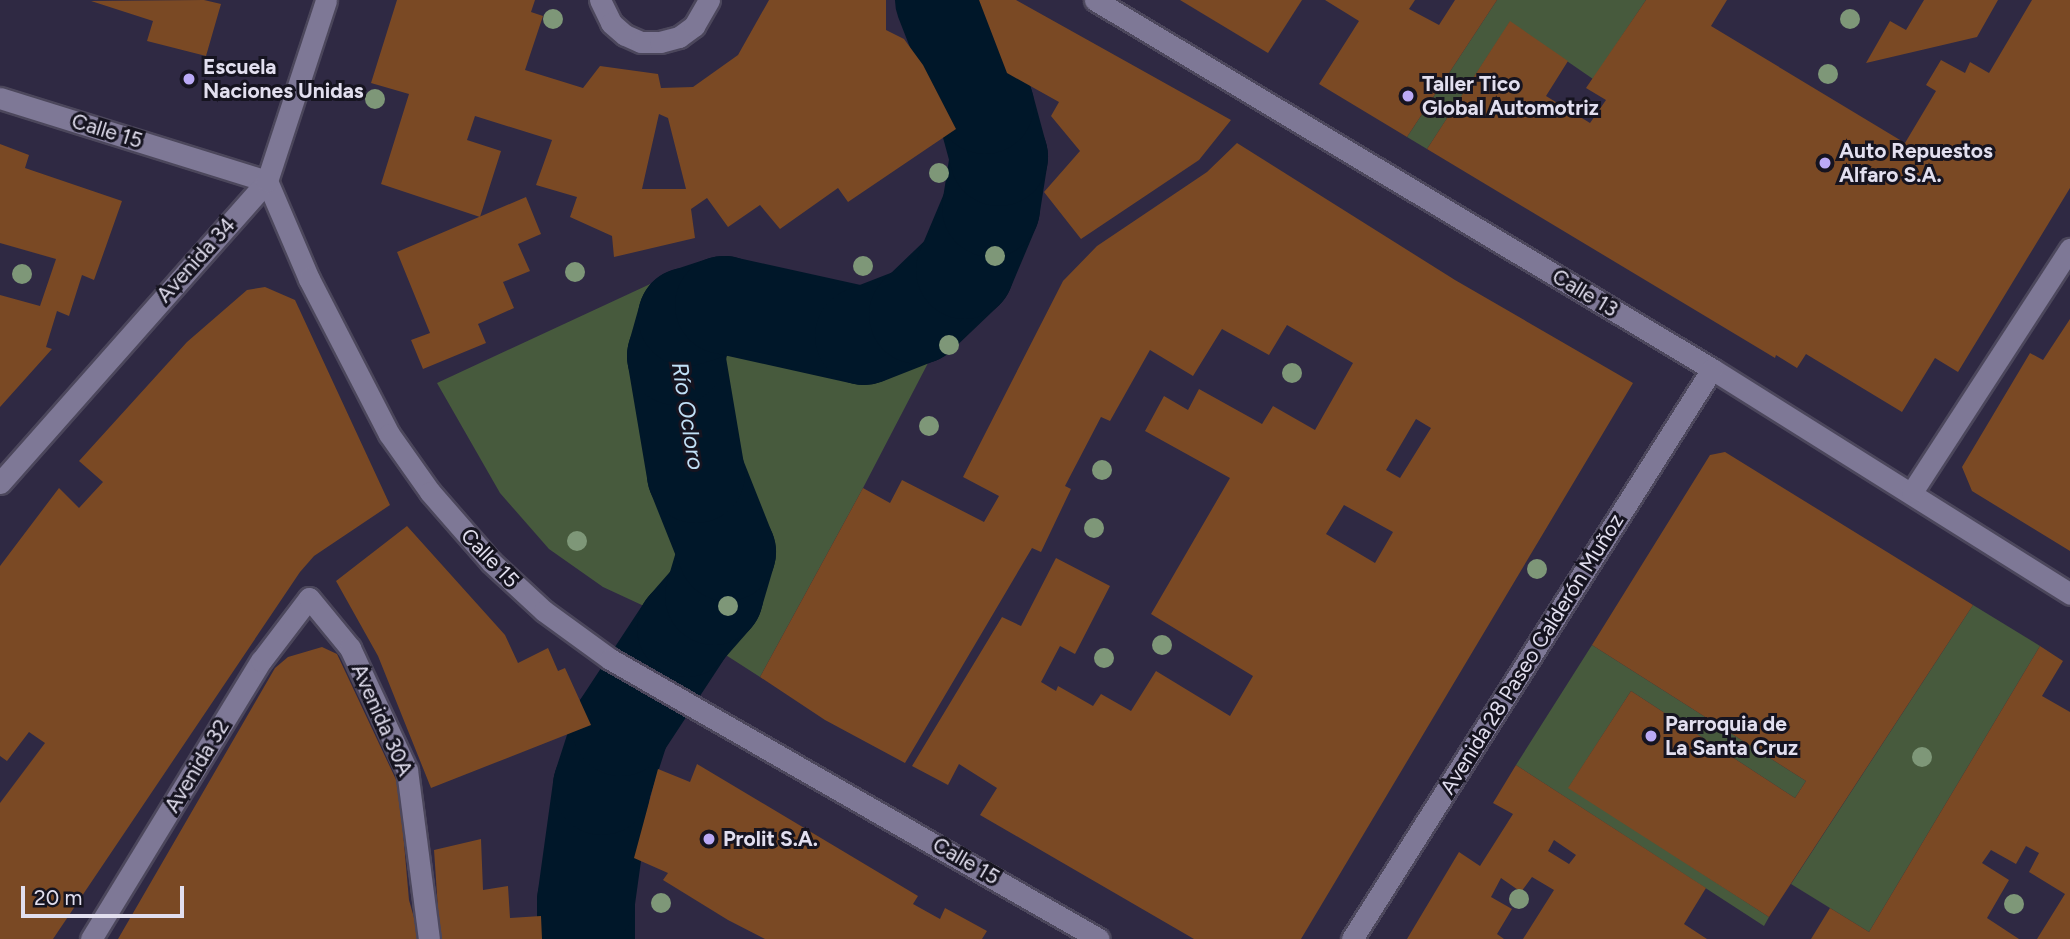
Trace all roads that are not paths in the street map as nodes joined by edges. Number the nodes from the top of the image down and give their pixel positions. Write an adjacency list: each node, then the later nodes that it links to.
1 (326, 0): 6 (street, Avenida 34)
2 (600, 0): 3 (street)
3 (709, 0)
4 (1094, 0): 8 (street, Calle 13)
5 (0, 97): 6 (street, Calle 15)
6 (267, 181): 9 (street, Avenida 34); 15 (street, Calle 15)
7 (2070, 249): 10 (street)
8 (1712, 369): 10 (street, Calle 13); 16 (street, Avenida 28 Paseo Calderón Muñoz)
9 (0, 483)
10 (1912, 492): 11 (street, Calle 13)
11 (2070, 594)
12 (309, 598): 13 (street, Avenida 32); 14 (street, Avenida 30A)
13 (91, 939)
14 (429, 939)
15 (1099, 939)
16 (1352, 939)

